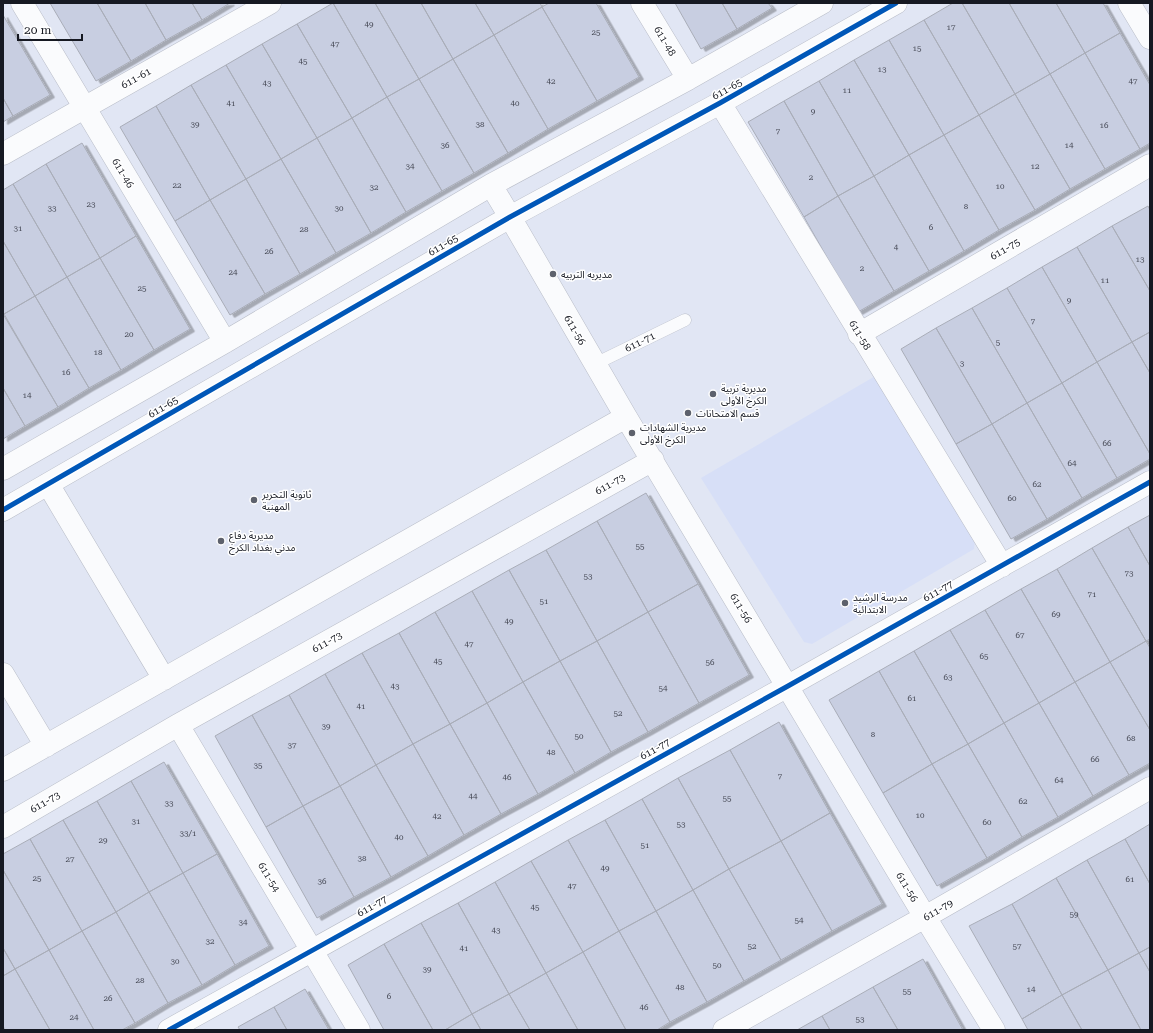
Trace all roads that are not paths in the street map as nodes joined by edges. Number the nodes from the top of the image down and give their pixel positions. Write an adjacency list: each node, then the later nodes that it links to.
1 (22, 3): 10 (street, 611-46)
2 (270, 3): 10 (street, 611-61)
3 (642, 3): 8 (street, 611-48)
4 (822, 3): 8 (street)
5 (896, 3): 9 (street, 611-65)
6 (1129, 3): 7 (street)
7 (1150, 38)
8 (688, 79): 13 (street)
9 (720, 103): 14 (street, 611-65); 16 (street, 611-58)
10 (84, 108): 11 (street, 611-61); 17 (street, 611-46)
11 (3, 154)
12 (1150, 165): 16 (street, 611-75)
13 (491, 185): 14 (street, 611-56); 17 (street)
14 (510, 217): 18 (street, 611-56); 23 (street, 611-65)
15 (685, 320): 18 (lane, 611-71)
16 (859, 334): 25 (street, 611-58)
17 (225, 342): 21 (street)
18 (595, 364): 19 (street, 611-56)
19 (626, 417): 20 (street, 611-56); 27 (street)
20 (653, 460): 28 (street, 611-56); 29 (street, 611-73)
21 (3, 469)
22 (1150, 482): 25 (street, 611-77)
23 (48, 484): 24 (street, 611-65); 27 (street)
24 (3, 510)
25 (1002, 566): 28 (street, 611-77)
26 (3, 674): 30 (street)
27 (164, 679): 30 (street)
28 (788, 686): 34 (street, 611-56); 35 (street, 611-77)
29 (178, 725): 33 (street, 611-73); 35 (street, 611-54)
30 (46, 746): 31 (street)
31 (3, 770)
32 (1150, 788): 34 (street, 611-79)
33 (3, 827)
34 (925, 917): 38 (street, 611-79); 39 (street, 611-56)
35 (312, 950): 36 (street, 611-77); 37 (street, 611-54)
36 (169, 1030)
37 (359, 1030)
38 (724, 1030)
39 (994, 1030)

